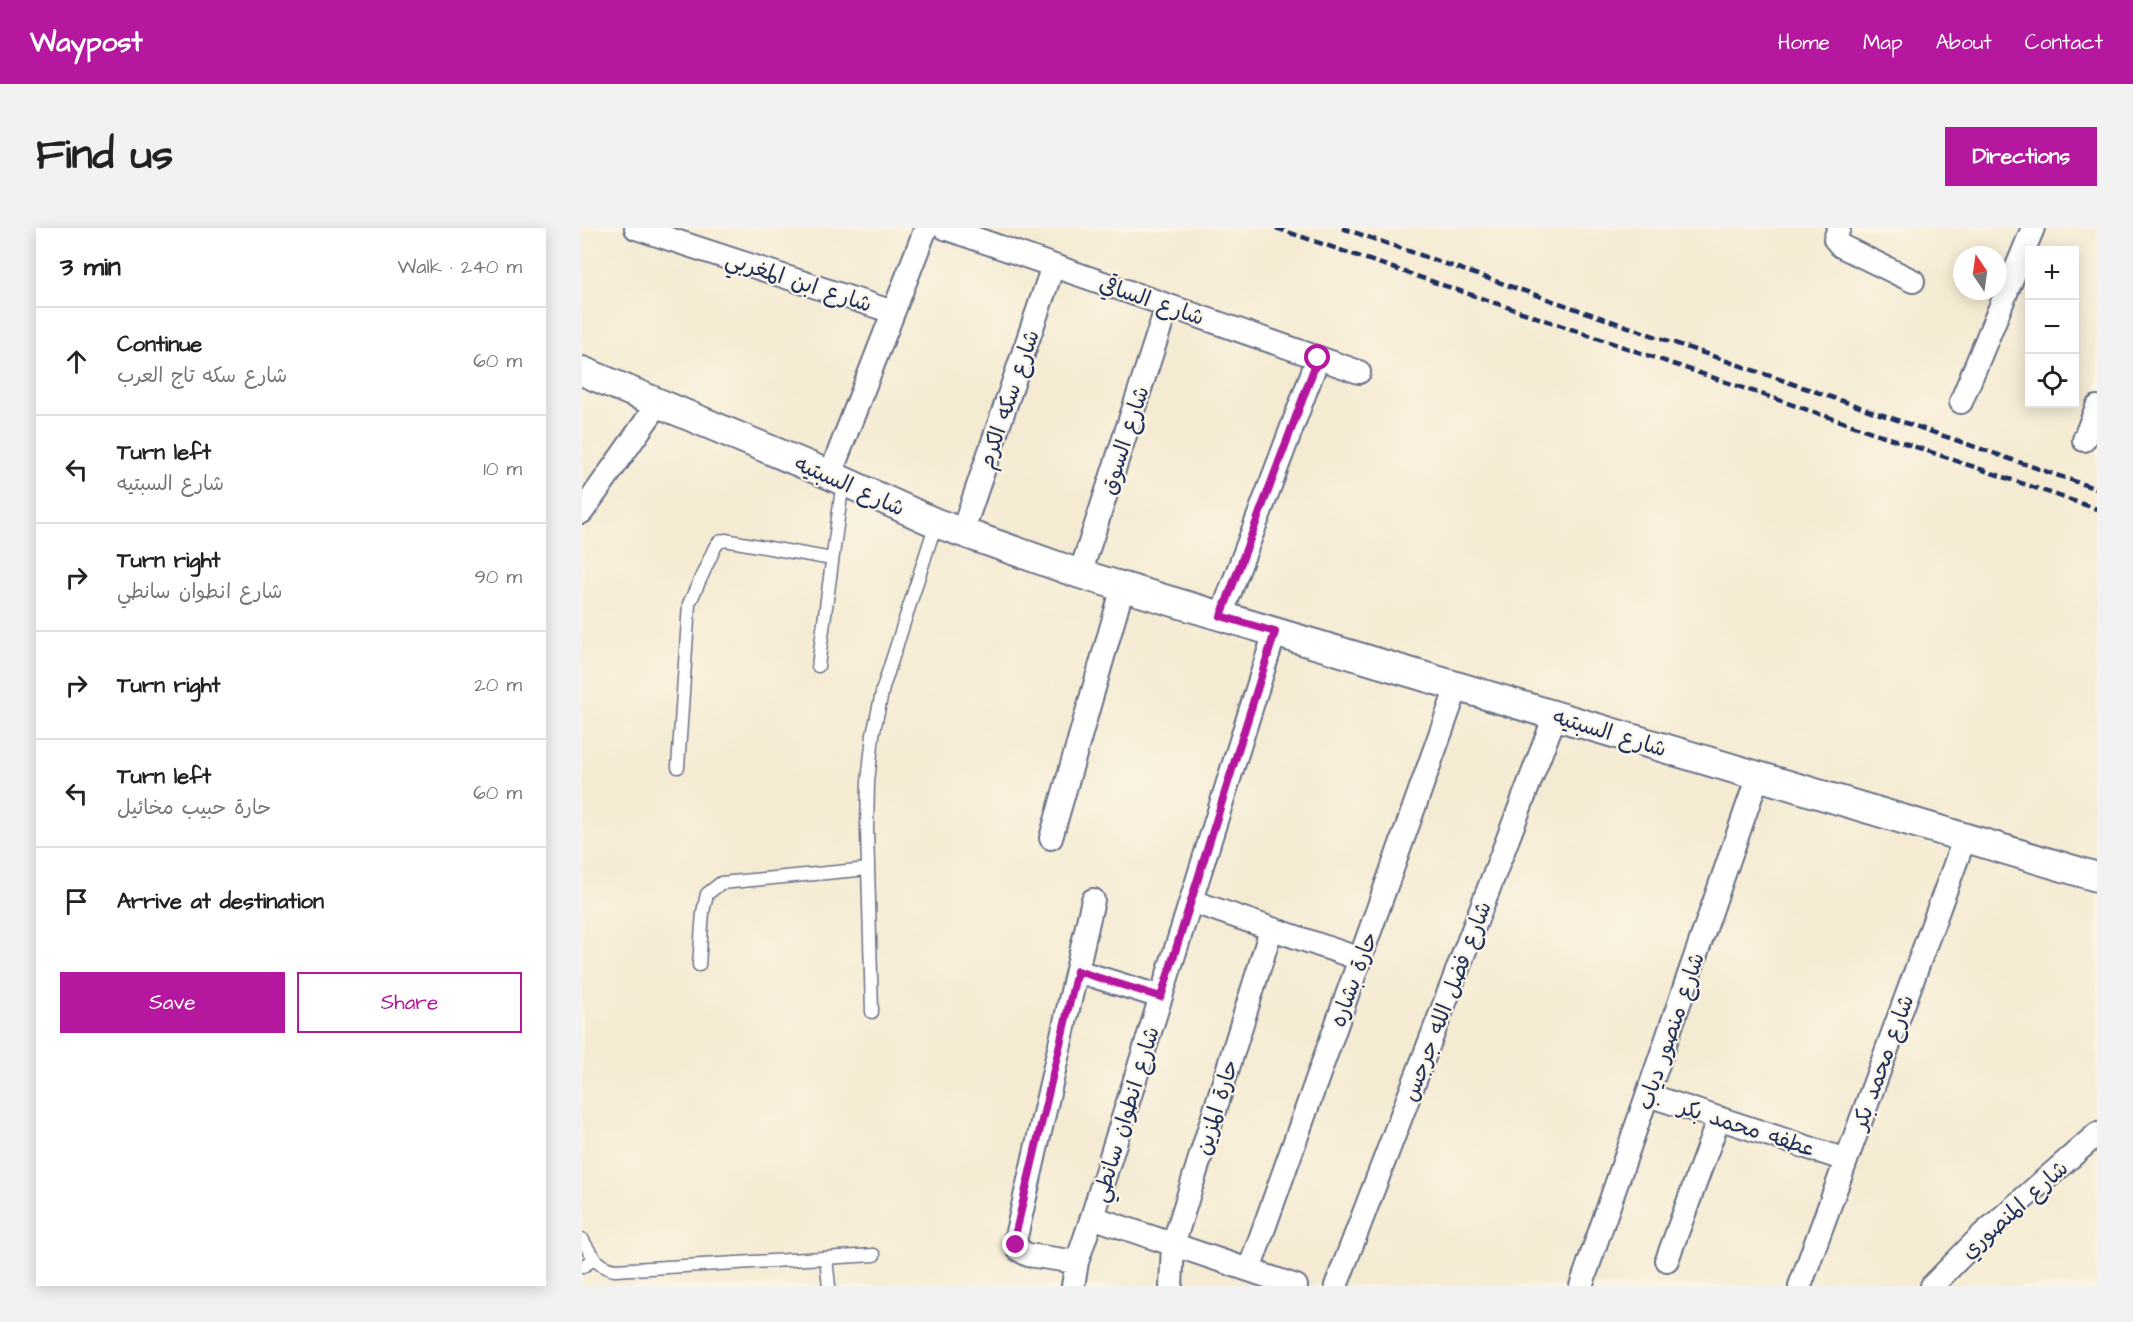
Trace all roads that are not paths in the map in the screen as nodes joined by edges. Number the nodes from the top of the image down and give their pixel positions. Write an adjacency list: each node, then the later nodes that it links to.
1 (636, 228): 9 (street, شارع ابن المغربي)
2 (926, 228): 9 (street)
3 (945, 228): 6 (street, شارع الساقي)
4 (2033, 228): 13 (street)
5 (1840, 237): 7 (street)
6 (1053, 266): 8 (street, شارع الساقي); 19 (street, شارع سكه الكرم)
7 (1913, 281)
8 (1167, 306): 10 (street, شارع الساقي); 21 (street, شارع السوق)
9 (893, 312): 17 (street)
10 (1318, 358): 12 (street, شارع الساقي); 23 (street)
11 (582, 371): 14 (street, شارع السبتيه)
12 (1359, 372)
13 (1961, 402)
14 (658, 404): 17 (street, شارع السبتيه); 18 (street)
15 (2097, 407): 16 (street)
16 (2084, 440)
17 (836, 478): 19 (street, شارع السبتيه); 20 (lane)
18 (582, 512)
19 (949, 528): 21 (street, شارع السبتيه); 32 (lane)
20 (832, 559): 25 (lane); 28 (lane)
21 (1080, 574): 22 (street, شارع السبتيه)
22 (1123, 587): 23 (street, شارع السبتيه); 30 (street)
23 (1221, 616): 24 (street, شارع السبتيه)
24 (1275, 632): 26 (street, شارع السبتيه); 35 (street, شارع انطوان سانطي)
25 (818, 666)
26 (1457, 687): 27 (street, شارع السبتيه); 37 (street, حارة بشاره)
27 (1556, 716): 29 (street, شارع السبتيه); 60 (street, شارع فضل الله جرجس)
28 (678, 767)
29 (1758, 776): 31 (street, شارع السبتيه); 42 (street, شارع منصور دياب)
30 (1051, 837)
31 (1965, 837): 33 (street, شارع السبتيه); 45 (street, شارع محمد بكر)
32 (868, 869): 38 (lane); 41 (lane)
33 (2097, 877)
34 (1093, 900): 39 (street)
35 (1191, 901): 36 (street); 40 (street, شارع انطوان سانطي)
36 (1271, 930): 37 (street); 48 (street, حارة المزين)
37 (1360, 959): 55 (street, حارة بشاره)
38 (699, 965)
39 (1077, 971): 40 (street); 53 (street)
40 (1161, 997): 46 (street, شارع انطوان سانطي)
41 (872, 1012)
42 (1648, 1095): 43 (street, عطفه محمد بكر); 61 (street, شارع منصور دياب)
43 (1719, 1118): 45 (street, عطفه محمد بكر); 52 (street)
44 (2097, 1134): 63 (street, شارع المنصوري)
45 (1846, 1161): 62 (street, شارع محمد بكر)
46 (1092, 1217): 48 (street); 53 (street, شارع انطوان سانطي)
47 (582, 1239): 51 (lane)
48 (1173, 1245): 55 (street); 59 (street, حارة المزين)
49 (874, 1254): 50 (lane)
50 (826, 1258): 51 (lane); 57 (lane)
51 (594, 1259): 54 (lane)
52 (1667, 1260)
53 (1077, 1262): 58 (street, شارع انطوان سانطي)
54 (582, 1267)
55 (1248, 1270): 56 (street)
56 (1290, 1285)
57 (829, 1286)
58 (1072, 1286)
59 (1171, 1286)
60 (1336, 1286)
61 (1581, 1286)
62 (1800, 1286)
63 (1932, 1286)

